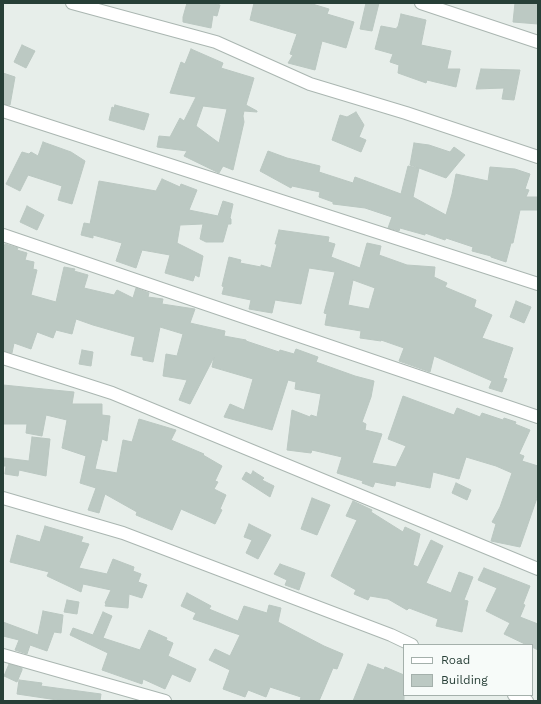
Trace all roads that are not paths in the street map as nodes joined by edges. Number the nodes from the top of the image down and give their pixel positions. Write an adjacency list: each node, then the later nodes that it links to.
1 (72, 3): 5 (street)
2 (421, 3): 3 (street)
3 (538, 42)
4 (3, 111): 7 (street)
5 (538, 157)
6 (3, 235): 9 (street)
7 (538, 284)
8 (3, 358): 11 (street)
9 (538, 417)
10 (3, 498): 12 (street)
11 (538, 569)
12 (410, 644)
13 (3, 655): 15 (street)
14 (516, 696): 16 (street)
15 (165, 701)
16 (527, 701)

